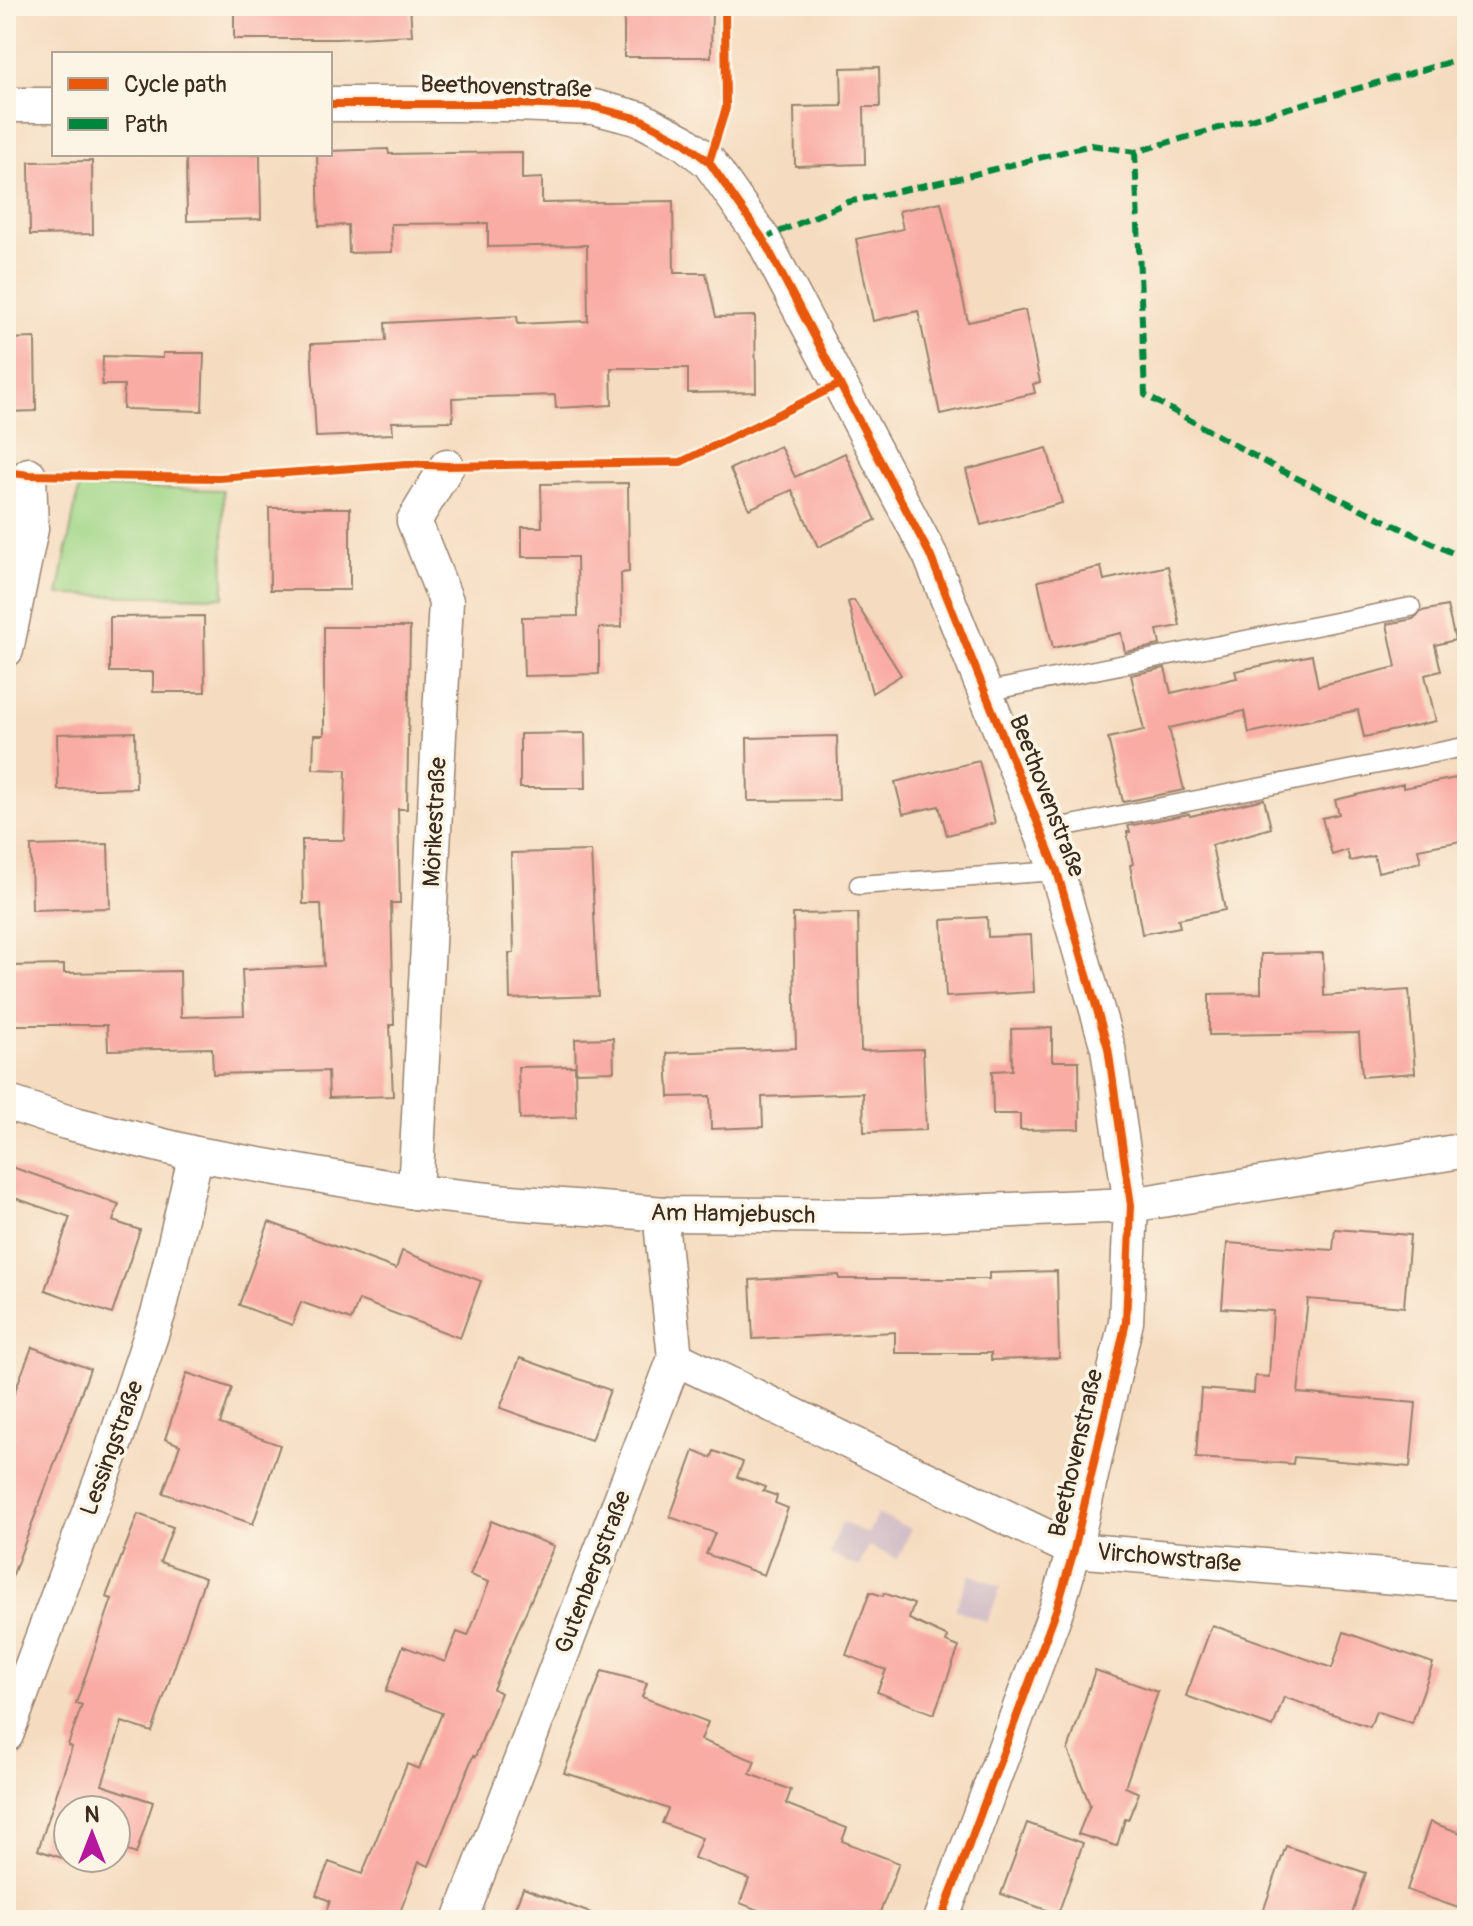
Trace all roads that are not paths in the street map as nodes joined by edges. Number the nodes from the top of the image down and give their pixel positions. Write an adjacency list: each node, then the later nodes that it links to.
1 (332, 104): 8 (street, Beethovenstraße)
2 (6, 105): 3 (street)
3 (52, 105)
4 (447, 466): 16 (street, Mörikestraße)
5 (29, 475): 7 (street)
6 (1411, 607): 8 (lane, Beethovenstraße)
7 (6, 650)
8 (984, 692): 10 (street, Beethovenstraße)
9 (1464, 747): 10 (lane, Beethovenstraße)
10 (1041, 831): 11 (street, Beethovenstraße)
11 (1057, 871): 12 (lane); 17 (street, Beethovenstraße)
12 (859, 885)
13 (6, 1102): 15 (street, Am Hamjebusch)
14 (1467, 1150): 17 (street, Am Hamjebusch)
15 (196, 1154): 16 (street, Am Hamjebusch); 22 (street, Lessingstraße)
16 (415, 1192): 18 (street, Am Hamjebusch)
17 (1131, 1205): 18 (street, Am Hamjebusch); 20 (street, Beethovenstraße)
18 (665, 1214): 19 (street, Gutenbergstraße)
19 (675, 1358): 20 (street, Virchowstraße); 23 (street, Gutenbergstraße)
20 (1074, 1550): 21 (street, Virchowstraße); 24 (street, Beethovenstraße)
21 (1467, 1583)
22 (6, 1735)
23 (460, 1920)
24 (941, 1920)

